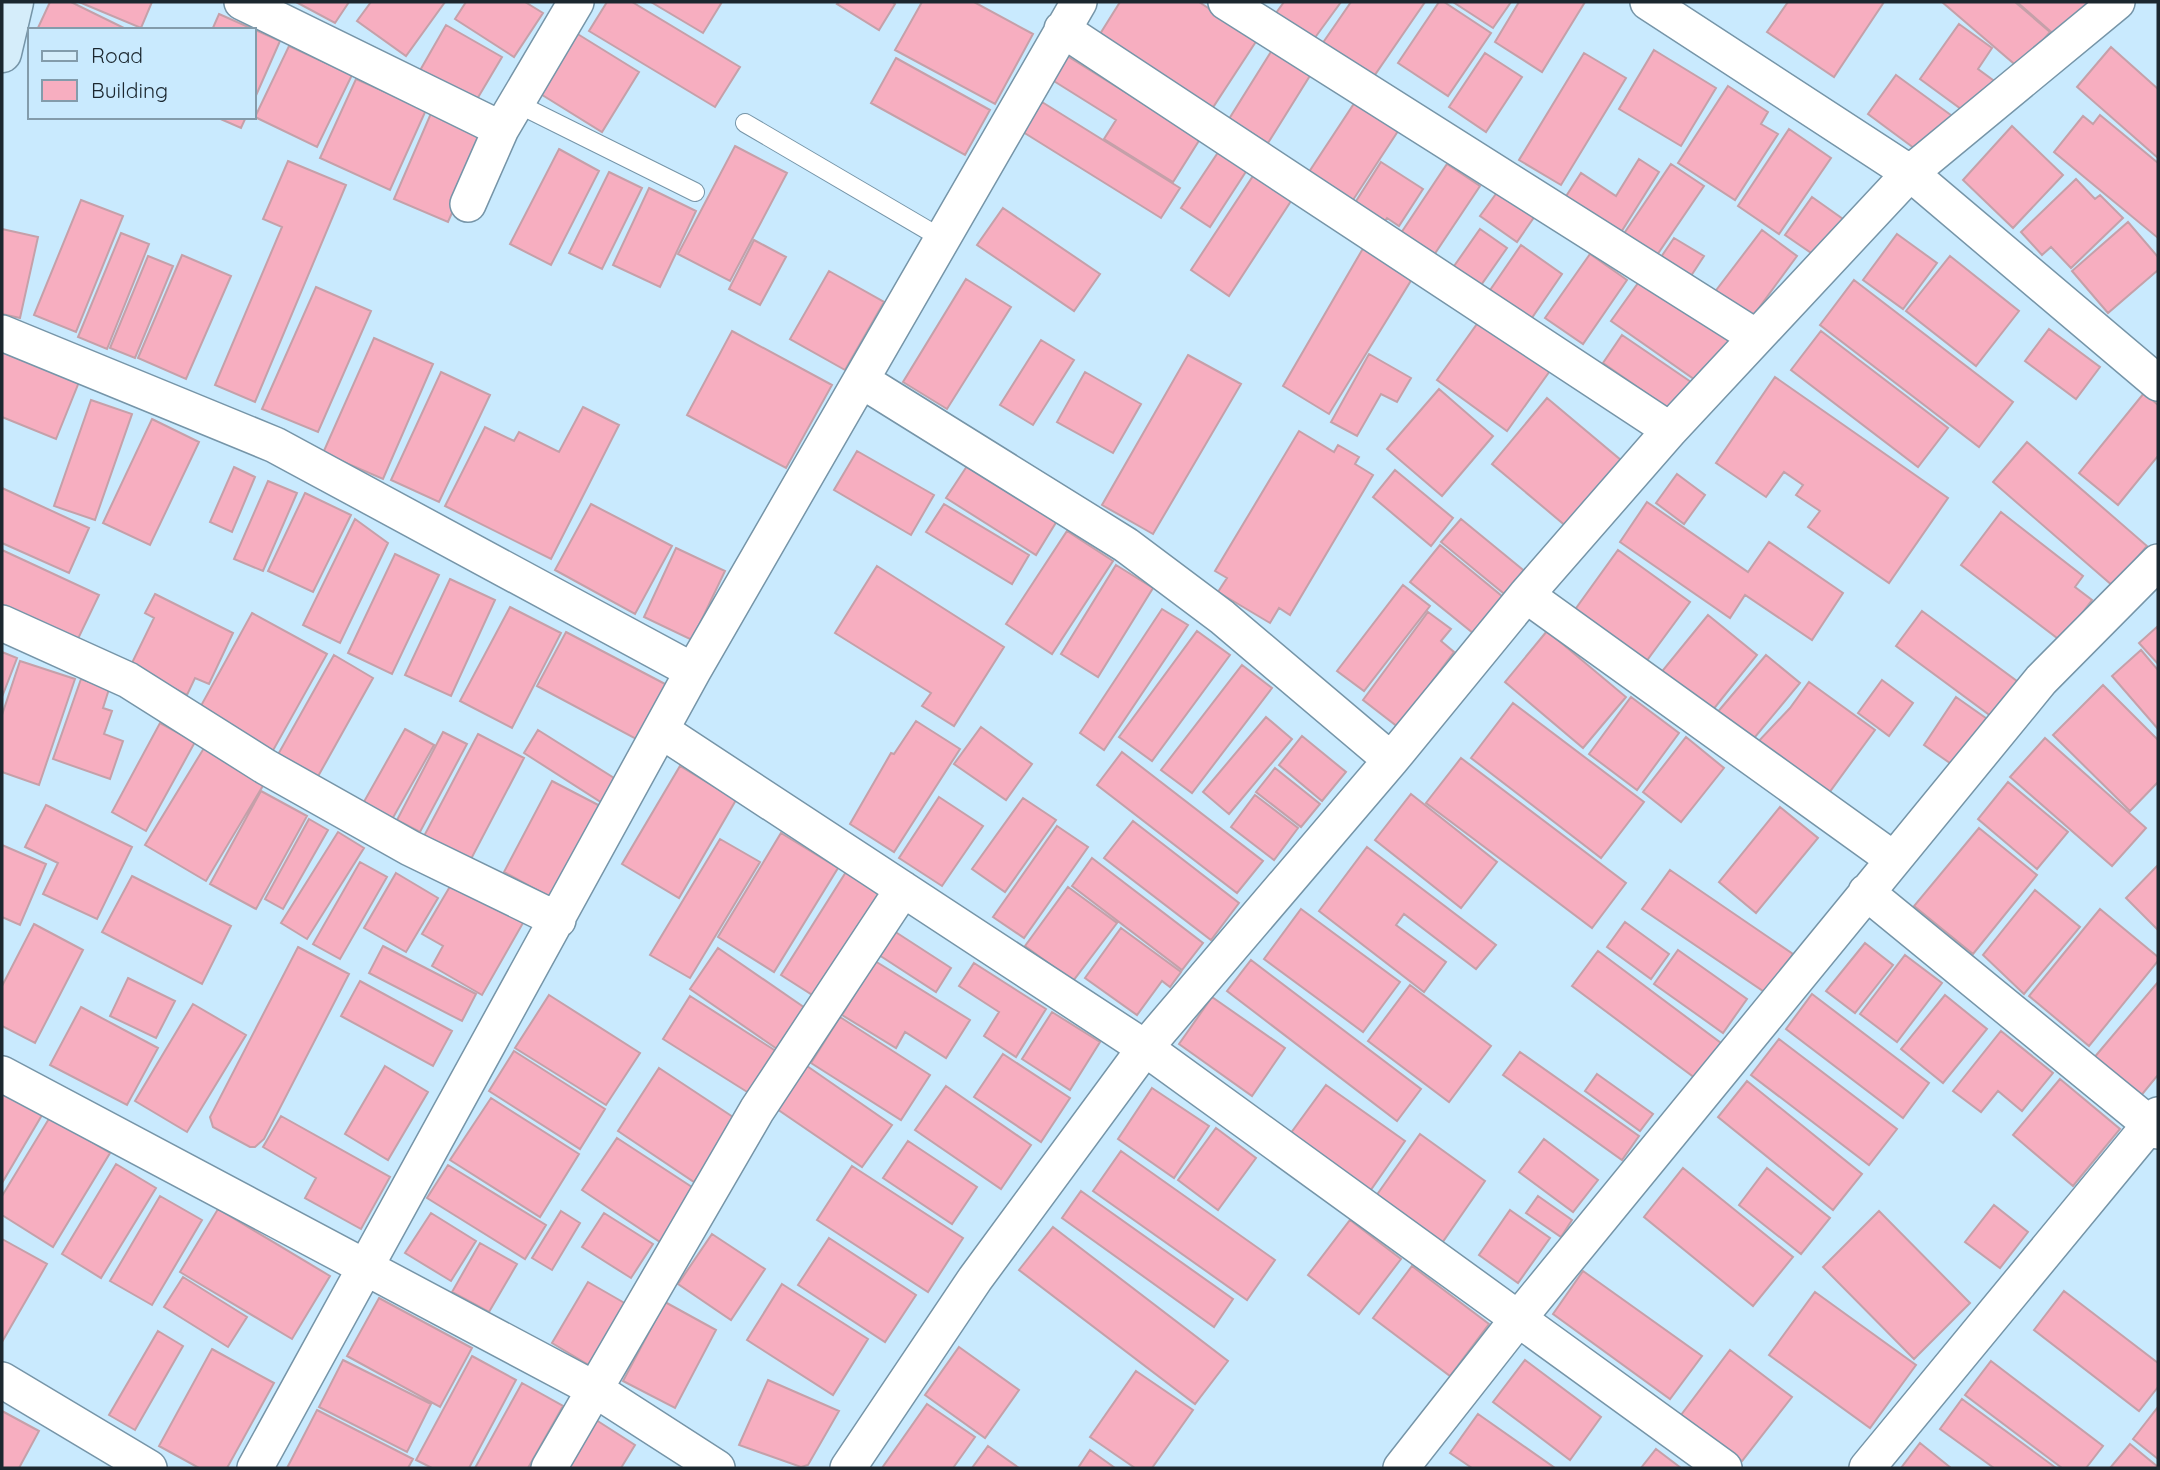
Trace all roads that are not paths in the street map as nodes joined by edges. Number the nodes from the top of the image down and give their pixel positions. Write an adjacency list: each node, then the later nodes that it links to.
1 (14, 2): 8 (street)
2 (242, 2): 9 (street)
3 (576, 2): 9 (street)
4 (1227, 2): 16 (street)
5 (1648, 2): 11 (street)
6 (2117, 2): 11 (street)
7 (1070, 15): 14 (street); 19 (street)
8 (2, 53)
9 (508, 116): 12 (lane); 13 (street)
10 (744, 123): 14 (lane)
11 (1910, 173): 16 (street); 18 (street)
12 (695, 192)
13 (468, 204)
14 (941, 238): 17 (street)
15 (2, 333): 23 (street)
16 (1756, 337): 19 (street)
17 (861, 380): 23 (street); 25 (street)
18 (2158, 383)
19 (1670, 430): 21 (street)
20 (2158, 562): 26 (street)
21 (1527, 595): 25 (street); 26 (street)
22 (2, 623): 29 (street)
23 (693, 671): 24 (street)
24 (662, 731): 27 (street); 29 (street)
25 (1391, 760): 30 (street)
26 (1893, 859): 28 (street)
27 (903, 889): 30 (street); 36 (street)
28 (1866, 892): 32 (street); 34 (street)
29 (558, 920): 33 (street)
30 (1145, 1048): 34 (street); 41 (street)
31 (2, 1074): 33 (street)
32 (2156, 1124): 44 (street)
33 (366, 1268): 36 (street); 38 (street)
34 (1518, 1319): 42 (street); 43 (street)
35 (2, 1380): 37 (street)
36 (596, 1390): 39 (street); 40 (street)
37 (149, 1468)
38 (255, 1468)
39 (550, 1468)
40 (717, 1468)
41 (848, 1468)
42 (1401, 1468)
43 (1724, 1468)
44 (1867, 1468)

